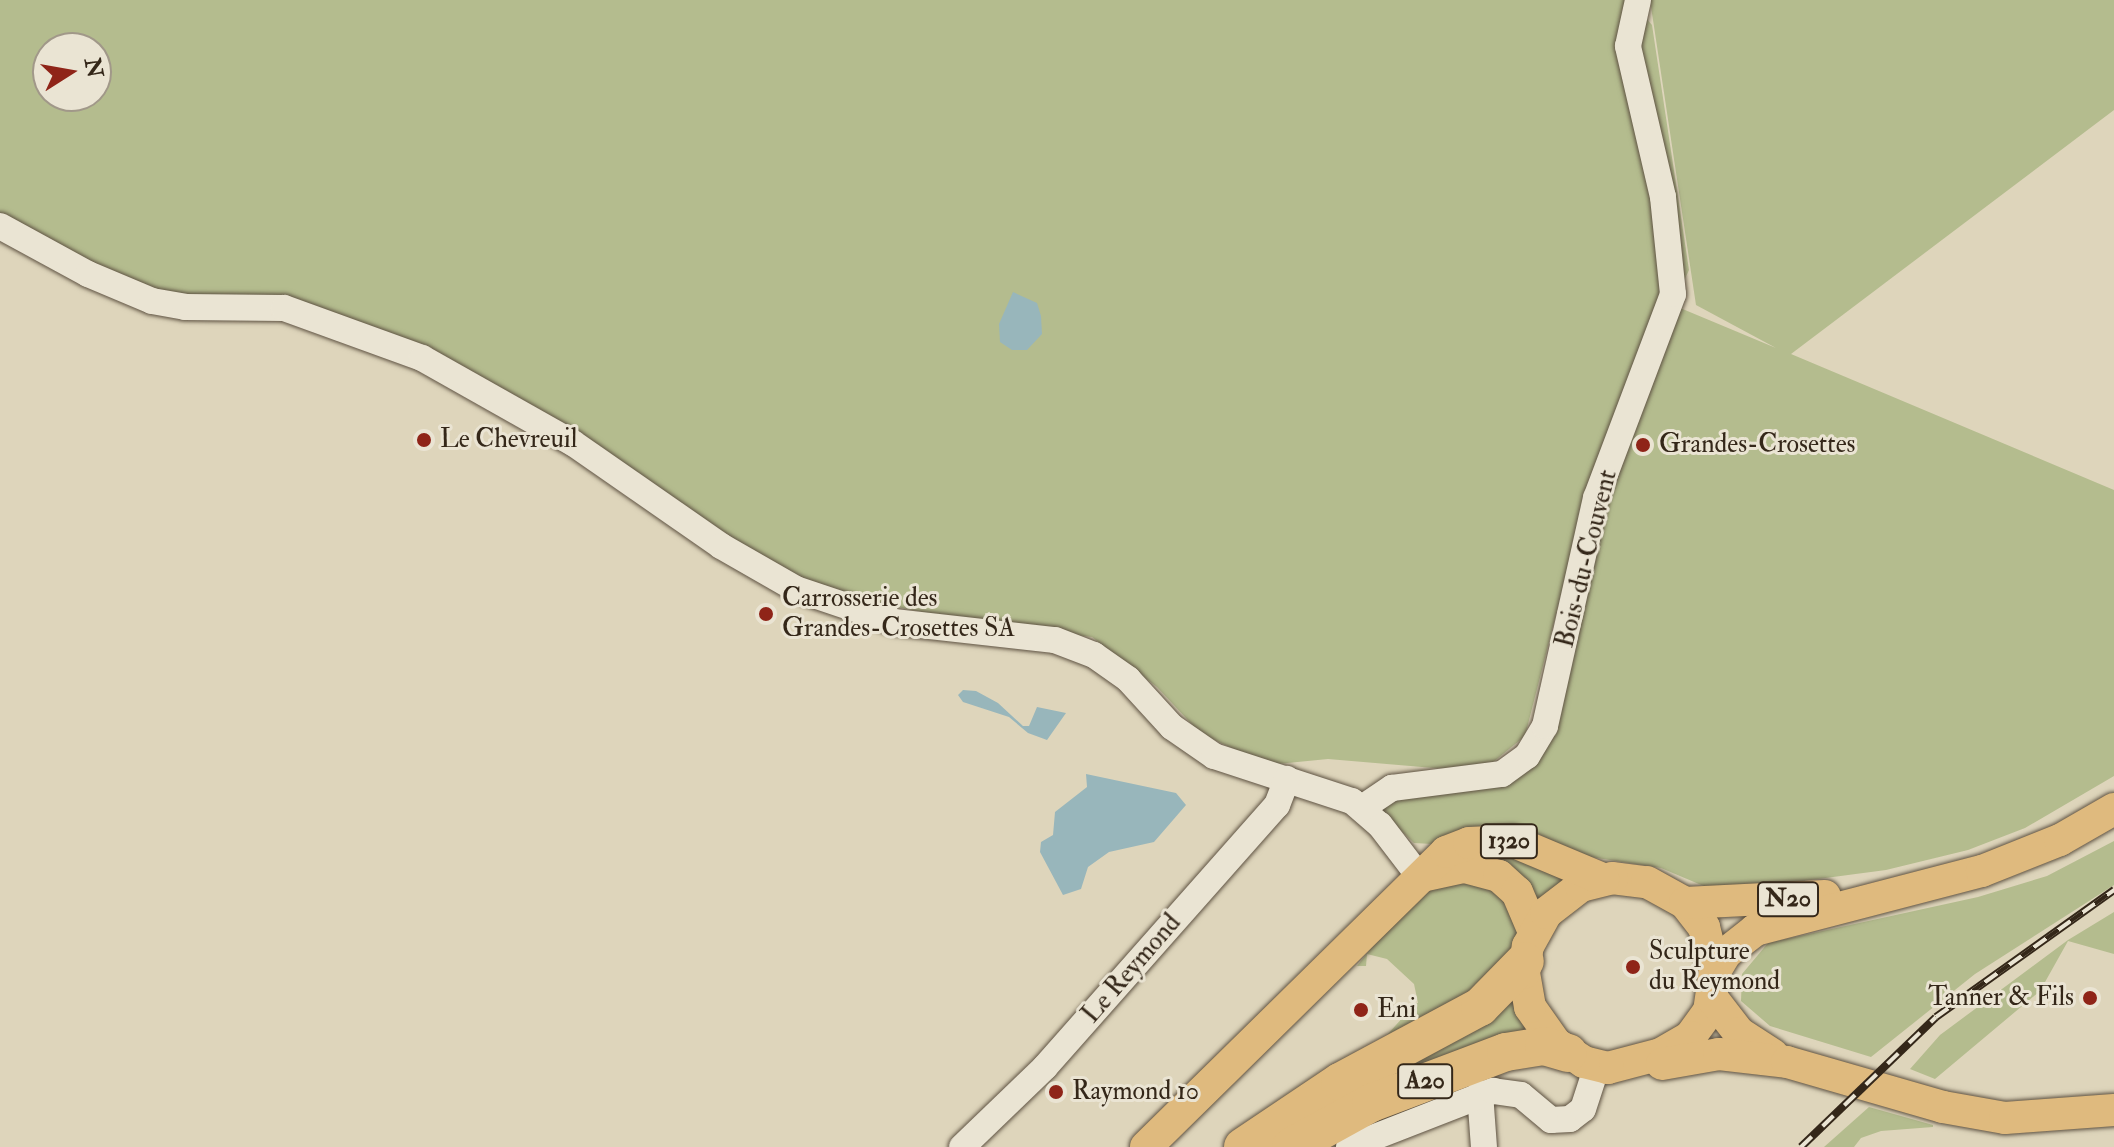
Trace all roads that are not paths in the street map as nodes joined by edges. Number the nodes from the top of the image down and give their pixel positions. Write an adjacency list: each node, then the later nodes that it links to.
1 (1638, 0): 4 (street, Bois-du-Couvent)
2 (0, 226): 3 (street)
3 (1287, 779): 4 (street); 16 (street, Le Reymond)
4 (1362, 808): 6 (street)
5 (2114, 809): 8 (main road, N20)
6 (1419, 876): 7 (main road, 1320); 10 (main road, 1320); 17 (main road, 1320)
7 (1603, 879): 9 (main road); 10 (main road)
8 (1892, 894): 9 (main road, N20); 11 (main road, N20)
9 (1685, 903): 11 (main road)
10 (1529, 946): 12 (main road); 18 (highway, A20)
11 (1714, 984): 12 (main road, N20); 13 (main road)
12 (1591, 1062): 13 (main road); 14 (street); 19 (highway, A20)
13 (1787, 1062): 15 (main road)
14 (1480, 1093): 20 (street); 21 (street)
15 (2114, 1110)
16 (962, 1147)
17 (1146, 1147)
18 (1243, 1147)
19 (1291, 1147)
20 (1349, 1147)
21 (1484, 1147)

